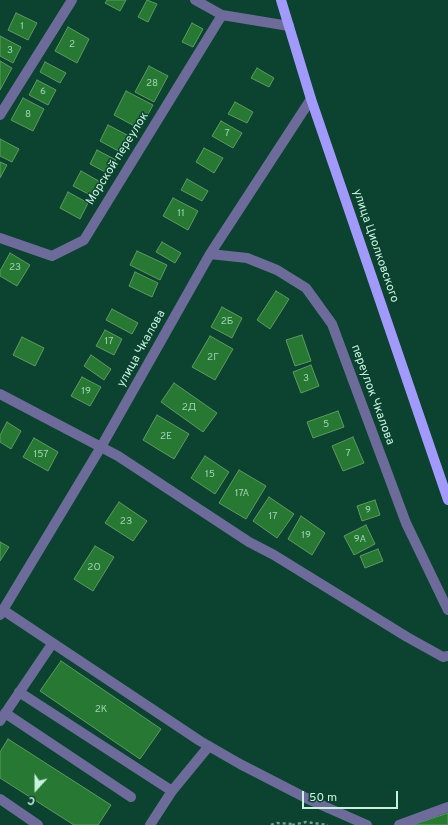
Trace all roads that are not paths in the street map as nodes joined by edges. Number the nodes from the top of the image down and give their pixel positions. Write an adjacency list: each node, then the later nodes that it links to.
1 (72, 0): 7 (street)
2 (195, 0): 4 (street)
3 (281, 0): 5 (main road, улица Циолковского)
4 (222, 15): 5 (street); 8 (street, Морской переулок)
5 (289, 26): 6 (main road, улица Циолковского)
6 (311, 99): 9 (street, улица Чкалова); 12 (main road, улица Циолковского)
7 (0, 115)
8 (0, 238)
9 (210, 254): 11 (street, улица Чкалова); 13 (street, переулок Чкалова)
10 (0, 394): 11 (street)
11 (101, 447): 14 (street, улица Чкалова); 16 (street)
12 (448, 500)
13 (448, 610)
14 (2, 612): 15 (street)
15 (52, 644): 17 (street); 19 (street)
16 (448, 656)
17 (19, 692): 18 (street); 20 (street)
18 (3, 717): 21 (street)
19 (209, 746): 20 (street); 26 (street)
20 (172, 791): 25 (street)
21 (131, 797)
22 (0, 800): 24 (street)
23 (448, 807): 27 (street)
24 (38, 825)
25 (150, 825)
26 (367, 825)
27 (400, 825)

